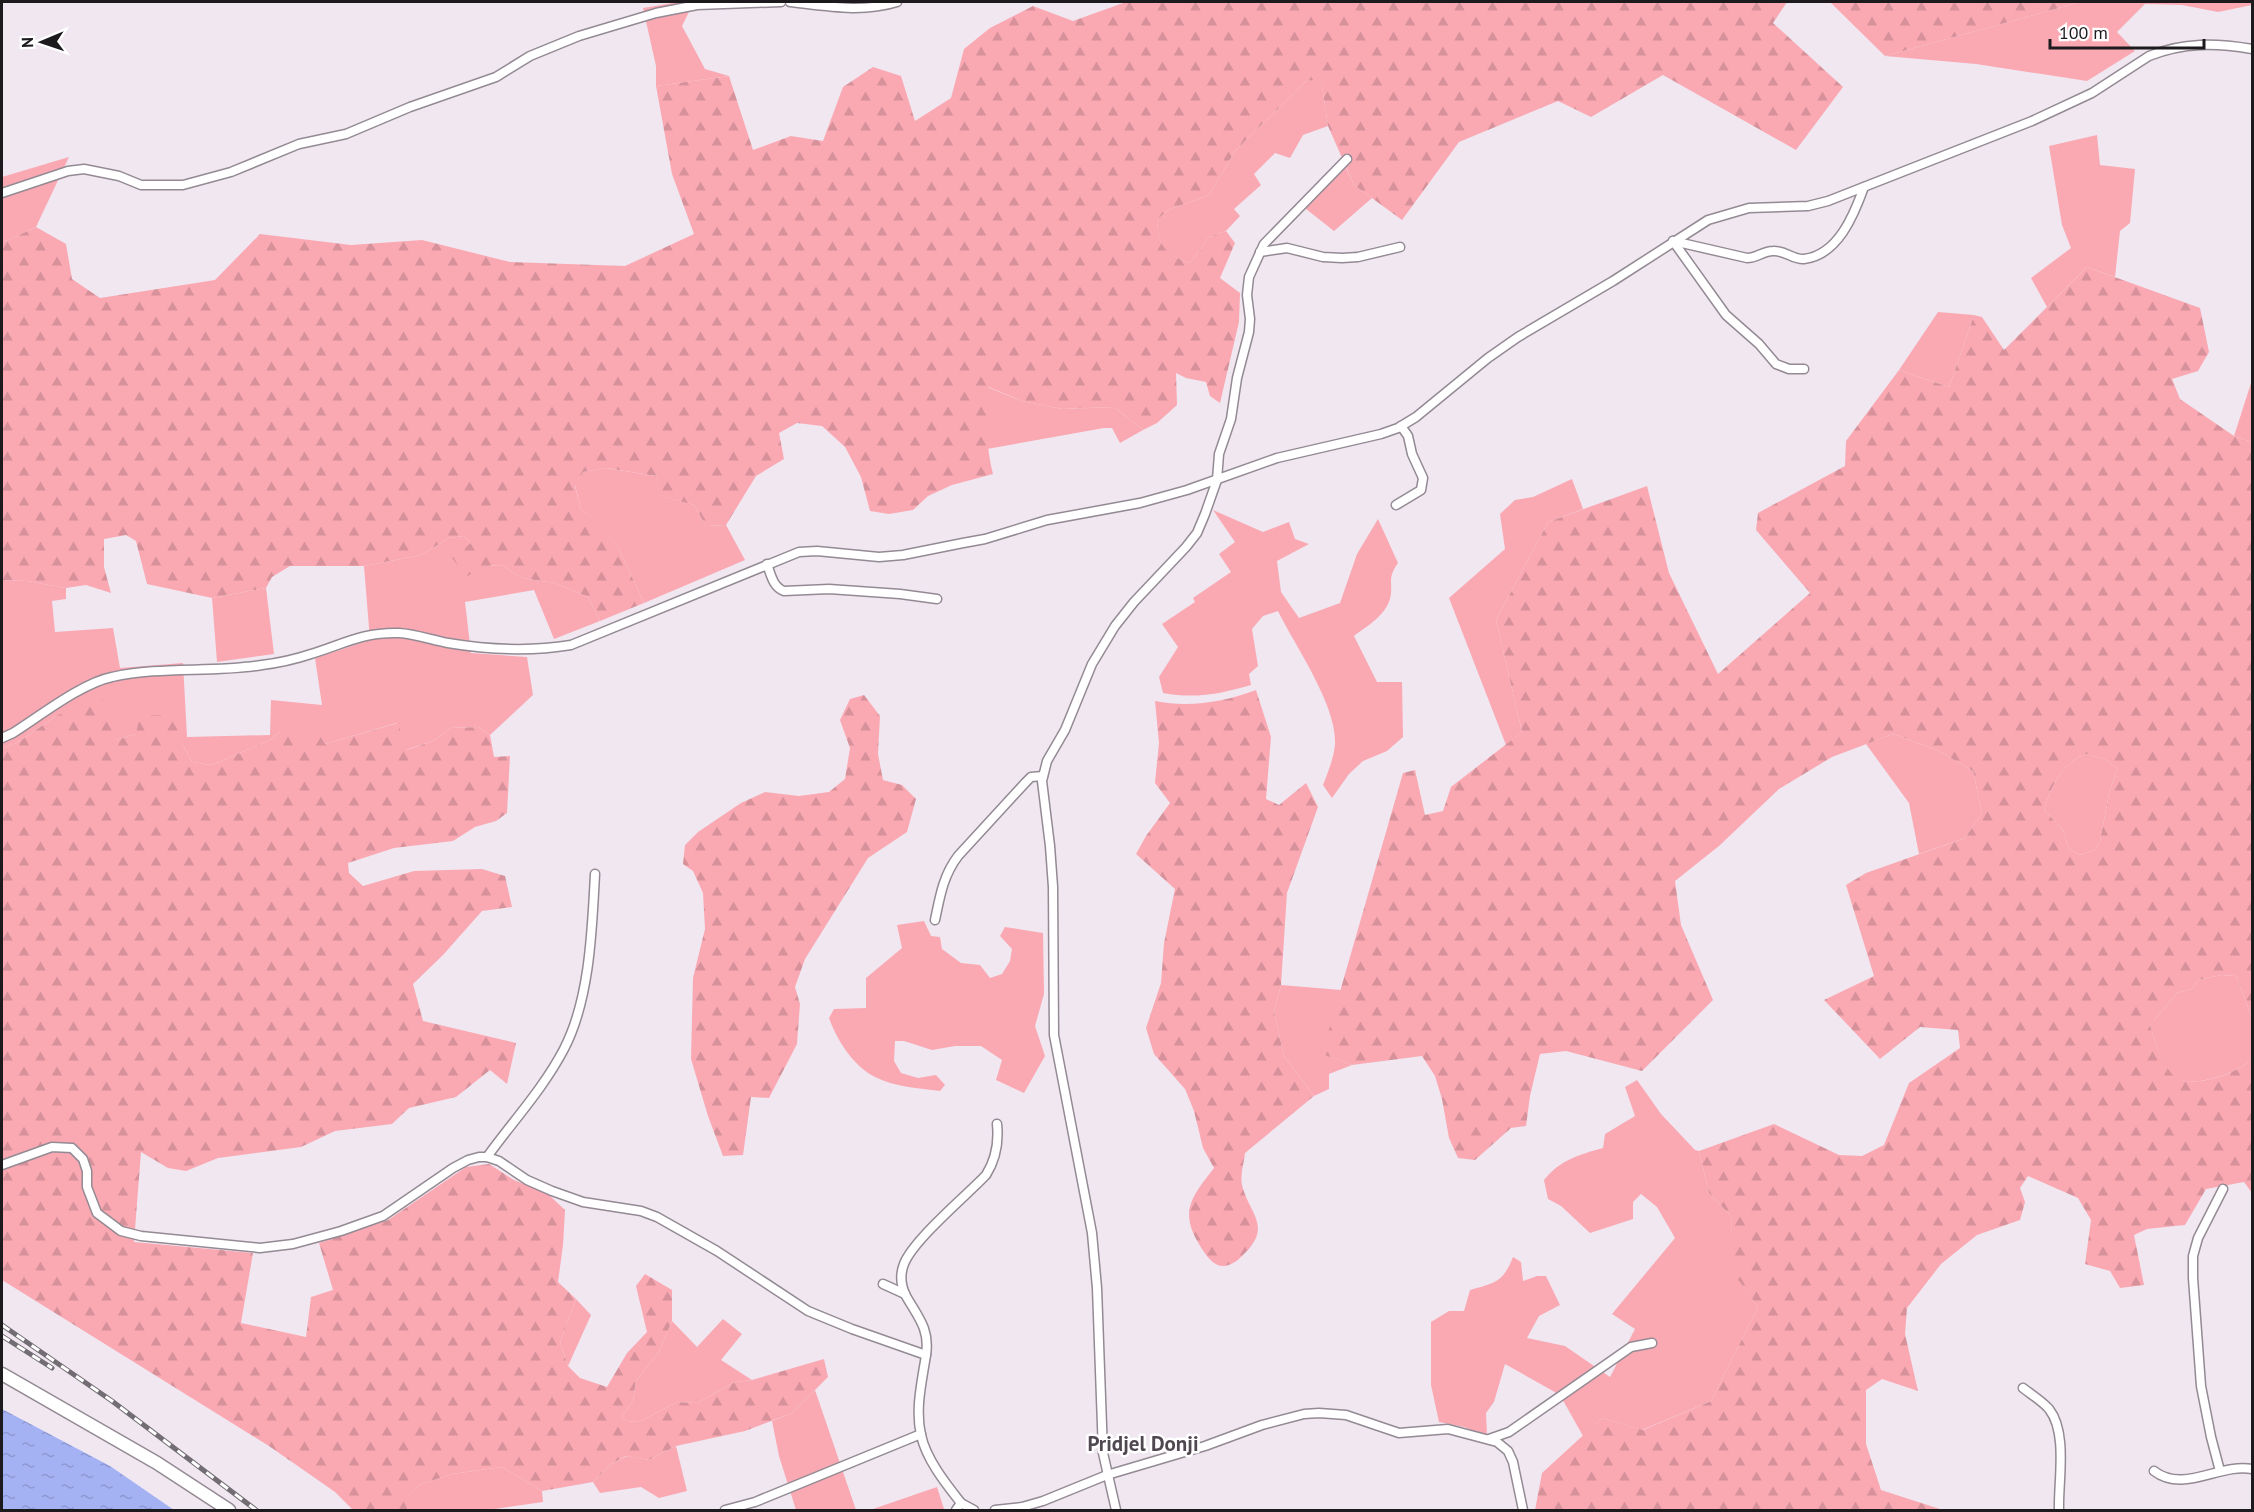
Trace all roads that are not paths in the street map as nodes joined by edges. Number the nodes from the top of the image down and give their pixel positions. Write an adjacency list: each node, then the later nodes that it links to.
1 (781, 2): 7 (street)
2 (790, 2): 3 (street)
3 (897, 2)
4 (2253, 49): 6 (street)
5 (1347, 159): 10 (street)
6 (1864, 188): 8 (street); 8 (street)
7 (2, 194)
8 (1672, 241): 11 (street); 12 (street)
9 (1400, 247): 10 (street)
10 (1260, 252): 13 (street)
11 (1804, 369)
12 (1401, 426): 13 (street); 14 (street)
13 (1216, 480): 15 (street); 18 (street)
14 (1396, 505)
15 (767, 564): 16 (street); 17 (street)
16 (937, 599)
17 (2, 738)
18 (1043, 776): 20 (street); 36 (street)
19 (595, 874): 22 (street)
20 (935, 920)
21 (997, 1124): 26 (street)
22 (487, 1157): 23 (street); 28 (street)
23 (2, 1165)
24 (2223, 1190): 35 (street)
25 (883, 1284): 26 (street)
26 (905, 1294): 28 (street)
27 (1652, 1343): 32 (street)
28 (926, 1355): 31 (street)
29 (2, 1374): 38 (main road)
30 (2023, 1388): 44 (street)
31 (921, 1434): 37 (street); 39 (street)
32 (1489, 1439): 36 (street); 43 (street)
33 (2253, 1469): 35 (street)
34 (2154, 1471): 35 (street)
35 (2220, 1471)
36 (1107, 1475): 41 (street); 42 (street)
37 (959, 1507): 40 (street)
38 (229, 1510)
39 (725, 1510)
40 (974, 1510)
41 (995, 1510)
42 (1116, 1510)
43 (1523, 1510)
44 (2059, 1510)

